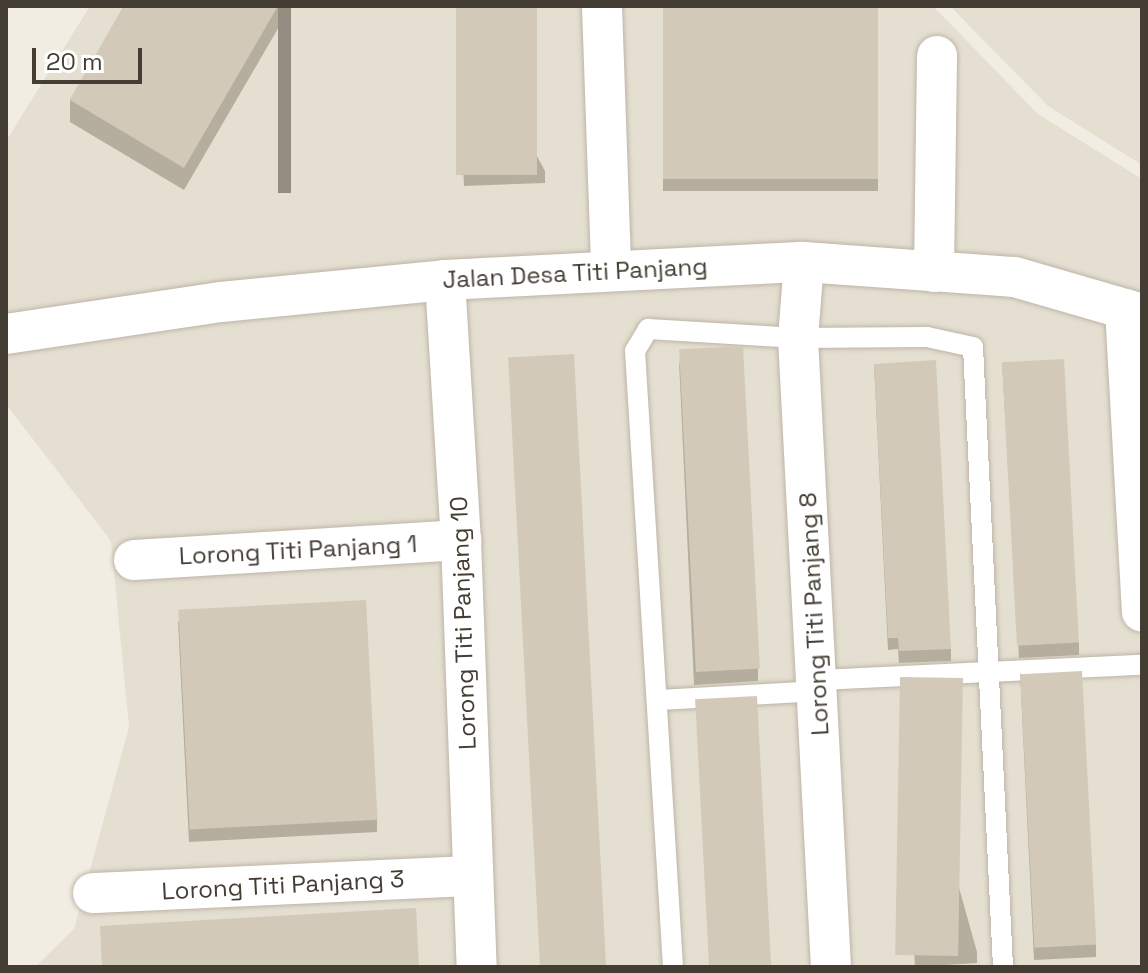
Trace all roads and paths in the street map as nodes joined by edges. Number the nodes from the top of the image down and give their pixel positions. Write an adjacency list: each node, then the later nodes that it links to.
1 (602, 6): 4 (street)
2 (937, 56): 5 (street)
3 (804, 262): 4 (street, Jalan Desa Titi Panjang); 5 (street, Jalan Desa Titi Panjang); 9 (street, Lorong Titi Panjang 8)
4 (611, 268): 6 (street, Jalan Desa Titi Panjang)
5 (934, 272): 7 (street, Jalan Desa Titi Panjang)
6 (445, 280): 8 (street, Jalan Desa Titi Panjang); 10 (street, Lorong Titi Panjang 10)
7 (1134, 311): 12 (street)
8 (6, 334)
9 (798, 338): 14 (lane); 15 (street, Lorong Titi Panjang 8); 16 (lane)
10 (461, 540): 11 (street, Lorong Titi Panjang 1); 17 (street, Lorong Titi Panjang 10)
11 (134, 560)
12 (1142, 612)
13 (1142, 665): 14 (lane)
14 (987, 672): 15 (lane); 22 (lane)
15 (819, 686): 16 (lane); 21 (street, Lorong Titi Panjang 8)
16 (660, 700): 20 (lane)
17 (472, 876): 18 (street, Lorong Titi Panjang 3); 19 (street, Lorong Titi Panjang 10)
18 (93, 893)
19 (477, 967)
20 (673, 967)
21 (831, 967)
22 (1003, 967)

